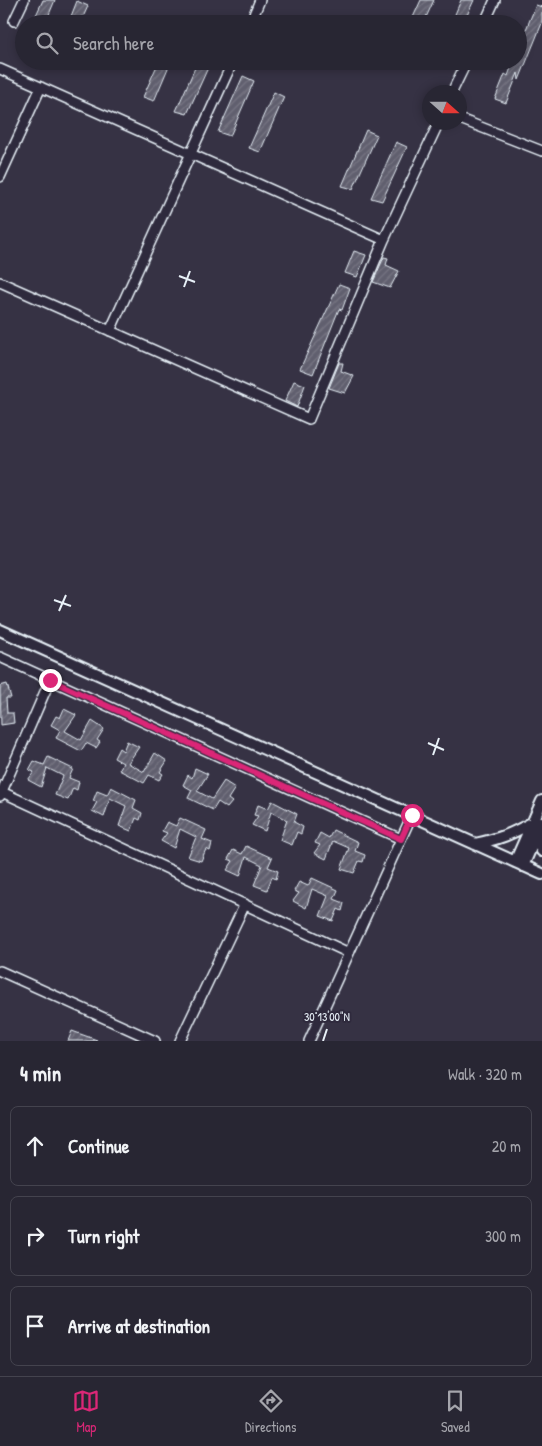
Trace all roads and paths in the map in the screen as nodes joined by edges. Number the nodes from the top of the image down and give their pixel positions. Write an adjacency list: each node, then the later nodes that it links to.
1 (24, 0): 4 (street)
2 (260, 0): 5 (street)
3 (495, 0): 6 (street)
4 (17, 15)
5 (254, 15)
6 (488, 15)
7 (0, 69): 11 (street)
8 (229, 70): 15 (street)
9 (463, 70): 10 (street)
10 (455, 85)
11 (40, 87): 15 (street); 16 (street)
12 (467, 122): 14 (street)
13 (434, 130): 17 (street)
14 (542, 151)
15 (192, 154): 17 (street); 19 (street)
16 (0, 177)
17 (384, 240): 19 (street)
18 (0, 282): 19 (street)
19 (110, 331)
20 (0, 630): 25 (street)
21 (0, 657): 22 (street)
22 (50, 680): 23 (street); 27 (street)
23 (1, 794): 32 (street)
24 (542, 801): 26 (street)
25 (412, 815): 27 (street); 28 (street)
26 (538, 824): 28 (street); 29 (street); 30 (street)
27 (401, 839): 33 (street)
28 (475, 844): 30 (street)
29 (542, 851)
30 (519, 864): 31 (street)
31 (542, 874)
32 (245, 904): 33 (street); 36 (street)
33 (350, 953): 37 (street)
34 (0, 970): 35 (street)
35 (155, 1041)
36 (180, 1041)
37 (309, 1041)

